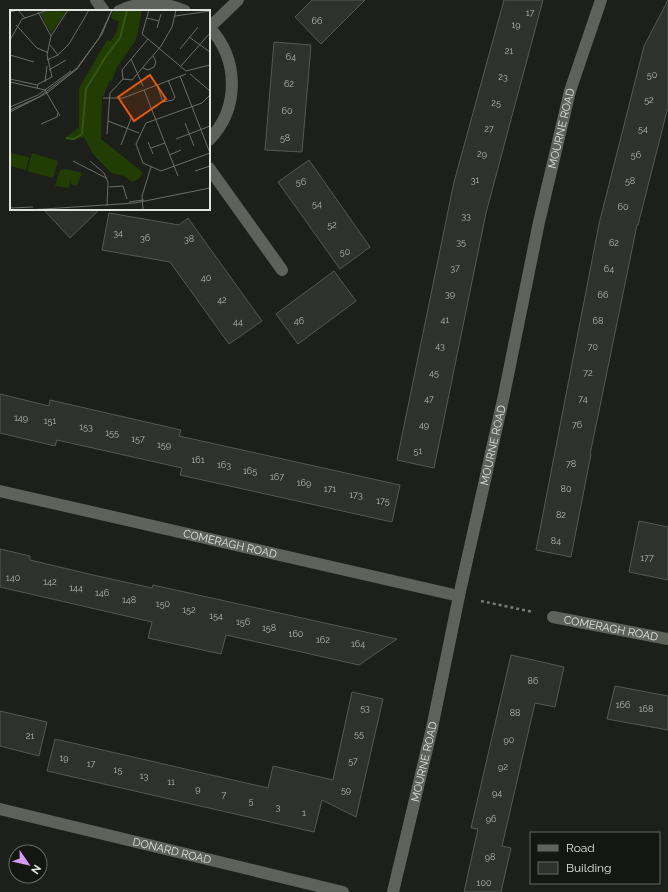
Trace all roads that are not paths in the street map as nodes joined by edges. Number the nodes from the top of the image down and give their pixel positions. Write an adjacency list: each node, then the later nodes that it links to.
1 (96, 0): 4 (street)
2 (238, 0): 7 (street)
3 (601, 0): 13 (street, MOURNE ROAD)
4 (103, 10)
5 (121, 10): 6 (street)
6 (183, 10)
7 (210, 26)
8 (210, 28): 9 (street)
9 (210, 139)
10 (210, 169): 11 (street)
11 (282, 270)
12 (0, 491): 13 (street, COMERAGH ROAD)
13 (459, 596): 18 (street, MOURNE ROAD)
14 (553, 616): 15 (street, COMERAGH ROAD)
15 (668, 639)
16 (0, 809): 17 (street, DONARD ROAD)
17 (343, 892)
18 (393, 892)

